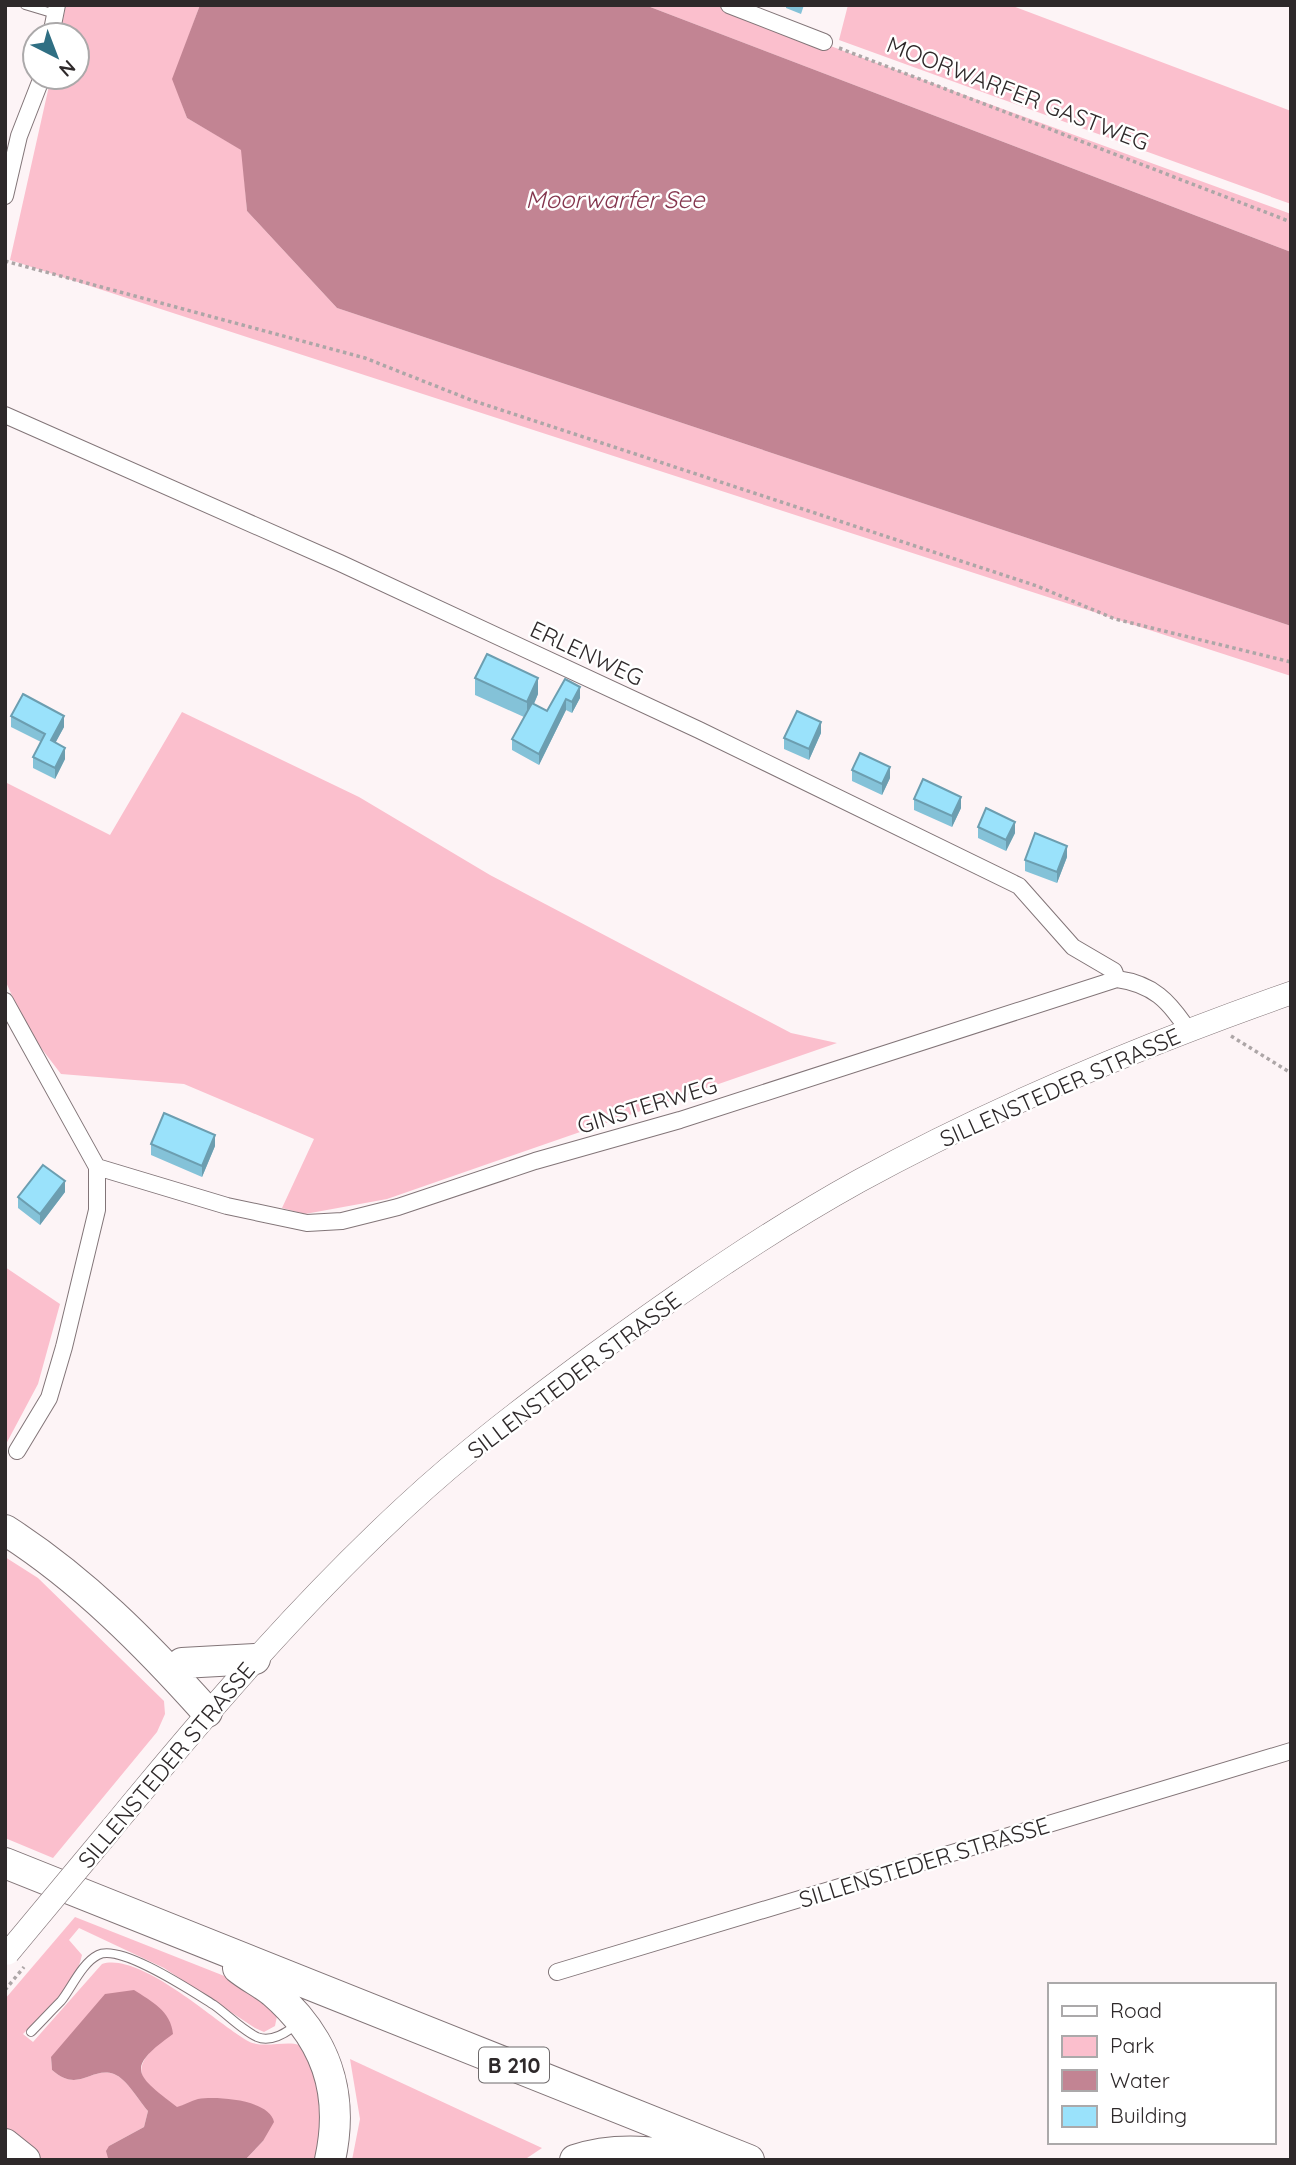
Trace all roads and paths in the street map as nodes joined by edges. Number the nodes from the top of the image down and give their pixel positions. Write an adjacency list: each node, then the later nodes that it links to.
1 (25, 5): 3 (lane)
2 (729, 5): 4 (street)
3 (56, 10)
4 (824, 42): 7 (path, MOORWARFER GASTWEG)
5 (36, 91): 6 (street)
6 (5, 195)
7 (1291, 222)
8 (5, 261): 10 (path)
9 (5, 415): 11 (street, ERLENWEG)
10 (1291, 662)
11 (1117, 979): 14 (street); 17 (street, GINSTERWEG)
12 (1291, 993): 14 (street, SILLENSTEDER STRASSE)
13 (5, 1001): 17 (street)
14 (1188, 1030): 21 (street, SILLENSTEDER STRASSE)
15 (1224, 1032): 16 (path)
16 (1291, 1073)
17 (97, 1167): 18 (street)
18 (17, 1451)
19 (5, 1530): 20 (highway)
20 (152, 1651): 22 (highway); 23 (highway)
21 (255, 1659): 22 (highway); 23 (street, SILLENSTEDER STRASSE)
22 (182, 1663): 23 (highway)
23 (214, 1704): 27 (street, SILLENSTEDER STRASSE, bridge)
24 (1291, 1751): 28 (street, SILLENSTEDER STRASSE)
25 (5, 1863): 26 (highway, B 210)
26 (208, 1942): 30 (highway); 37 (highway, B 210)
27 (14, 1957): 29 (path)
28 (557, 1972)
29 (5, 1990)
30 (302, 2021): 31 (lane); 34 (highway)
31 (31, 2032)
32 (5, 2144): 33 (highway)
33 (25, 2160)
34 (330, 2160)
35 (575, 2160): 36 (highway)
36 (707, 2160)
37 (749, 2160)

